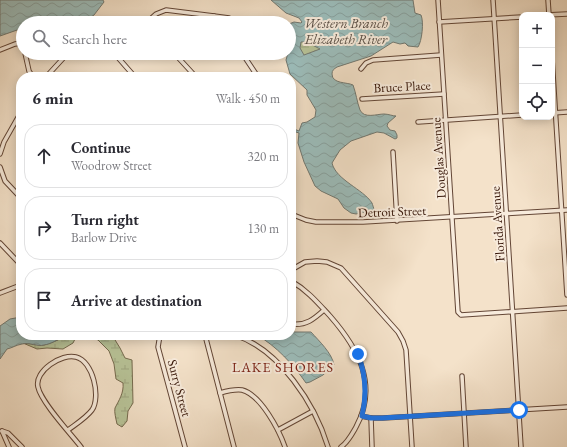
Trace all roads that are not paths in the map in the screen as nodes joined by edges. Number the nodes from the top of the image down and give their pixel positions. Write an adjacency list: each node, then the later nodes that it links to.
1 (438, 0): 11 (street, Douglas Avenue)
2 (493, 0): 10 (street, Florida Avenue)
3 (548, 0): 4 (street)
4 (549, 12)
5 (567, 14): 6 (street)
6 (555, 15)
7 (154, 16): 8 (street)
8 (214, 16)
9 (519, 16): 10 (street)
10 (494, 18): 11 (street); 31 (street, Florida Avenue)
11 (440, 22): 14 (street, Douglas Avenue)
12 (16, 44): 13 (street)
13 (0, 50)
14 (441, 55): 20 (street); 26 (street, Douglas Avenue)
15 (27, 60): 21 (street)
16 (62, 60): 22 (street)
17 (120, 60): 23 (street)
18 (180, 60): 24 (street)
19 (247, 60): 25 (street)
20 (361, 69)
21 (30, 72)
22 (51, 72)
23 (131, 72)
24 (191, 72)
25 (255, 72)
26 (444, 94): 27 (street, Bruce Place); 32 (street, Douglas Avenue)
27 (362, 99)
28 (567, 112): 29 (street)
29 (555, 113)
30 (519, 115): 31 (street)
31 (500, 116): 32 (street); 43 (street, Florida Avenue)
32 (445, 120): 35 (street); 45 (street, Douglas Avenue)
33 (555, 120): 41 (street)
34 (16, 121): 37 (street)
35 (418, 122)
36 (393, 152): 46 (street)
37 (0, 154)
38 (0, 168): 39 (street)
39 (1, 178): 40 (street)
40 (16, 193)
41 (562, 210): 42 (street, Detroit Street); 43 (street, Detroit Street); 53 (street)
42 (567, 210)
43 (507, 214): 45 (street, Detroit Street); 56 (street, Florida Avenue)
44 (296, 216): 46 (street, Detroit Street)
45 (452, 218): 46 (street, Detroit Street); 56 (street, Douglas Avenue)
46 (397, 221)
47 (0, 242): 48 (street)
48 (16, 260)
49 (296, 267): 68 (street)
50 (296, 285): 55 (street)
51 (16, 287): 52 (street)
52 (0, 293)
53 (567, 295)
54 (567, 308): 56 (street)
55 (324, 310): 57 (street); 67 (street)
56 (513, 312): 64 (street, Florida Avenue)
57 (296, 325)
58 (159, 340): 75 (street, Surry Street)
59 (206, 340): 62 (street)
60 (246, 340): 65 (street)
61 (462, 376): 66 (street)
62 (220, 393): 71 (street); 76 (street)
63 (567, 407): 64 (street)
64 (519, 410): 66 (street); 83 (street, Florida Avenue)
65 (313, 411): 71 (street); 78 (street)
66 (464, 414): 68 (street); 82 (street)
67 (362, 416): 69 (street); 79 (street)
68 (410, 416): 69 (street); 81 (street)
69 (371, 418): 80 (street)
70 (68, 430): 70 (street); 74 (street)
71 (278, 430): 77 (street)
72 (9, 447): 73 (street)
73 (22, 447)
74 (81, 447)
75 (186, 447)
76 (234, 447)
77 (285, 447)
78 (328, 447)
79 (341, 447)
80 (372, 447)
81 (412, 447)
82 (466, 447)
83 (521, 447)

